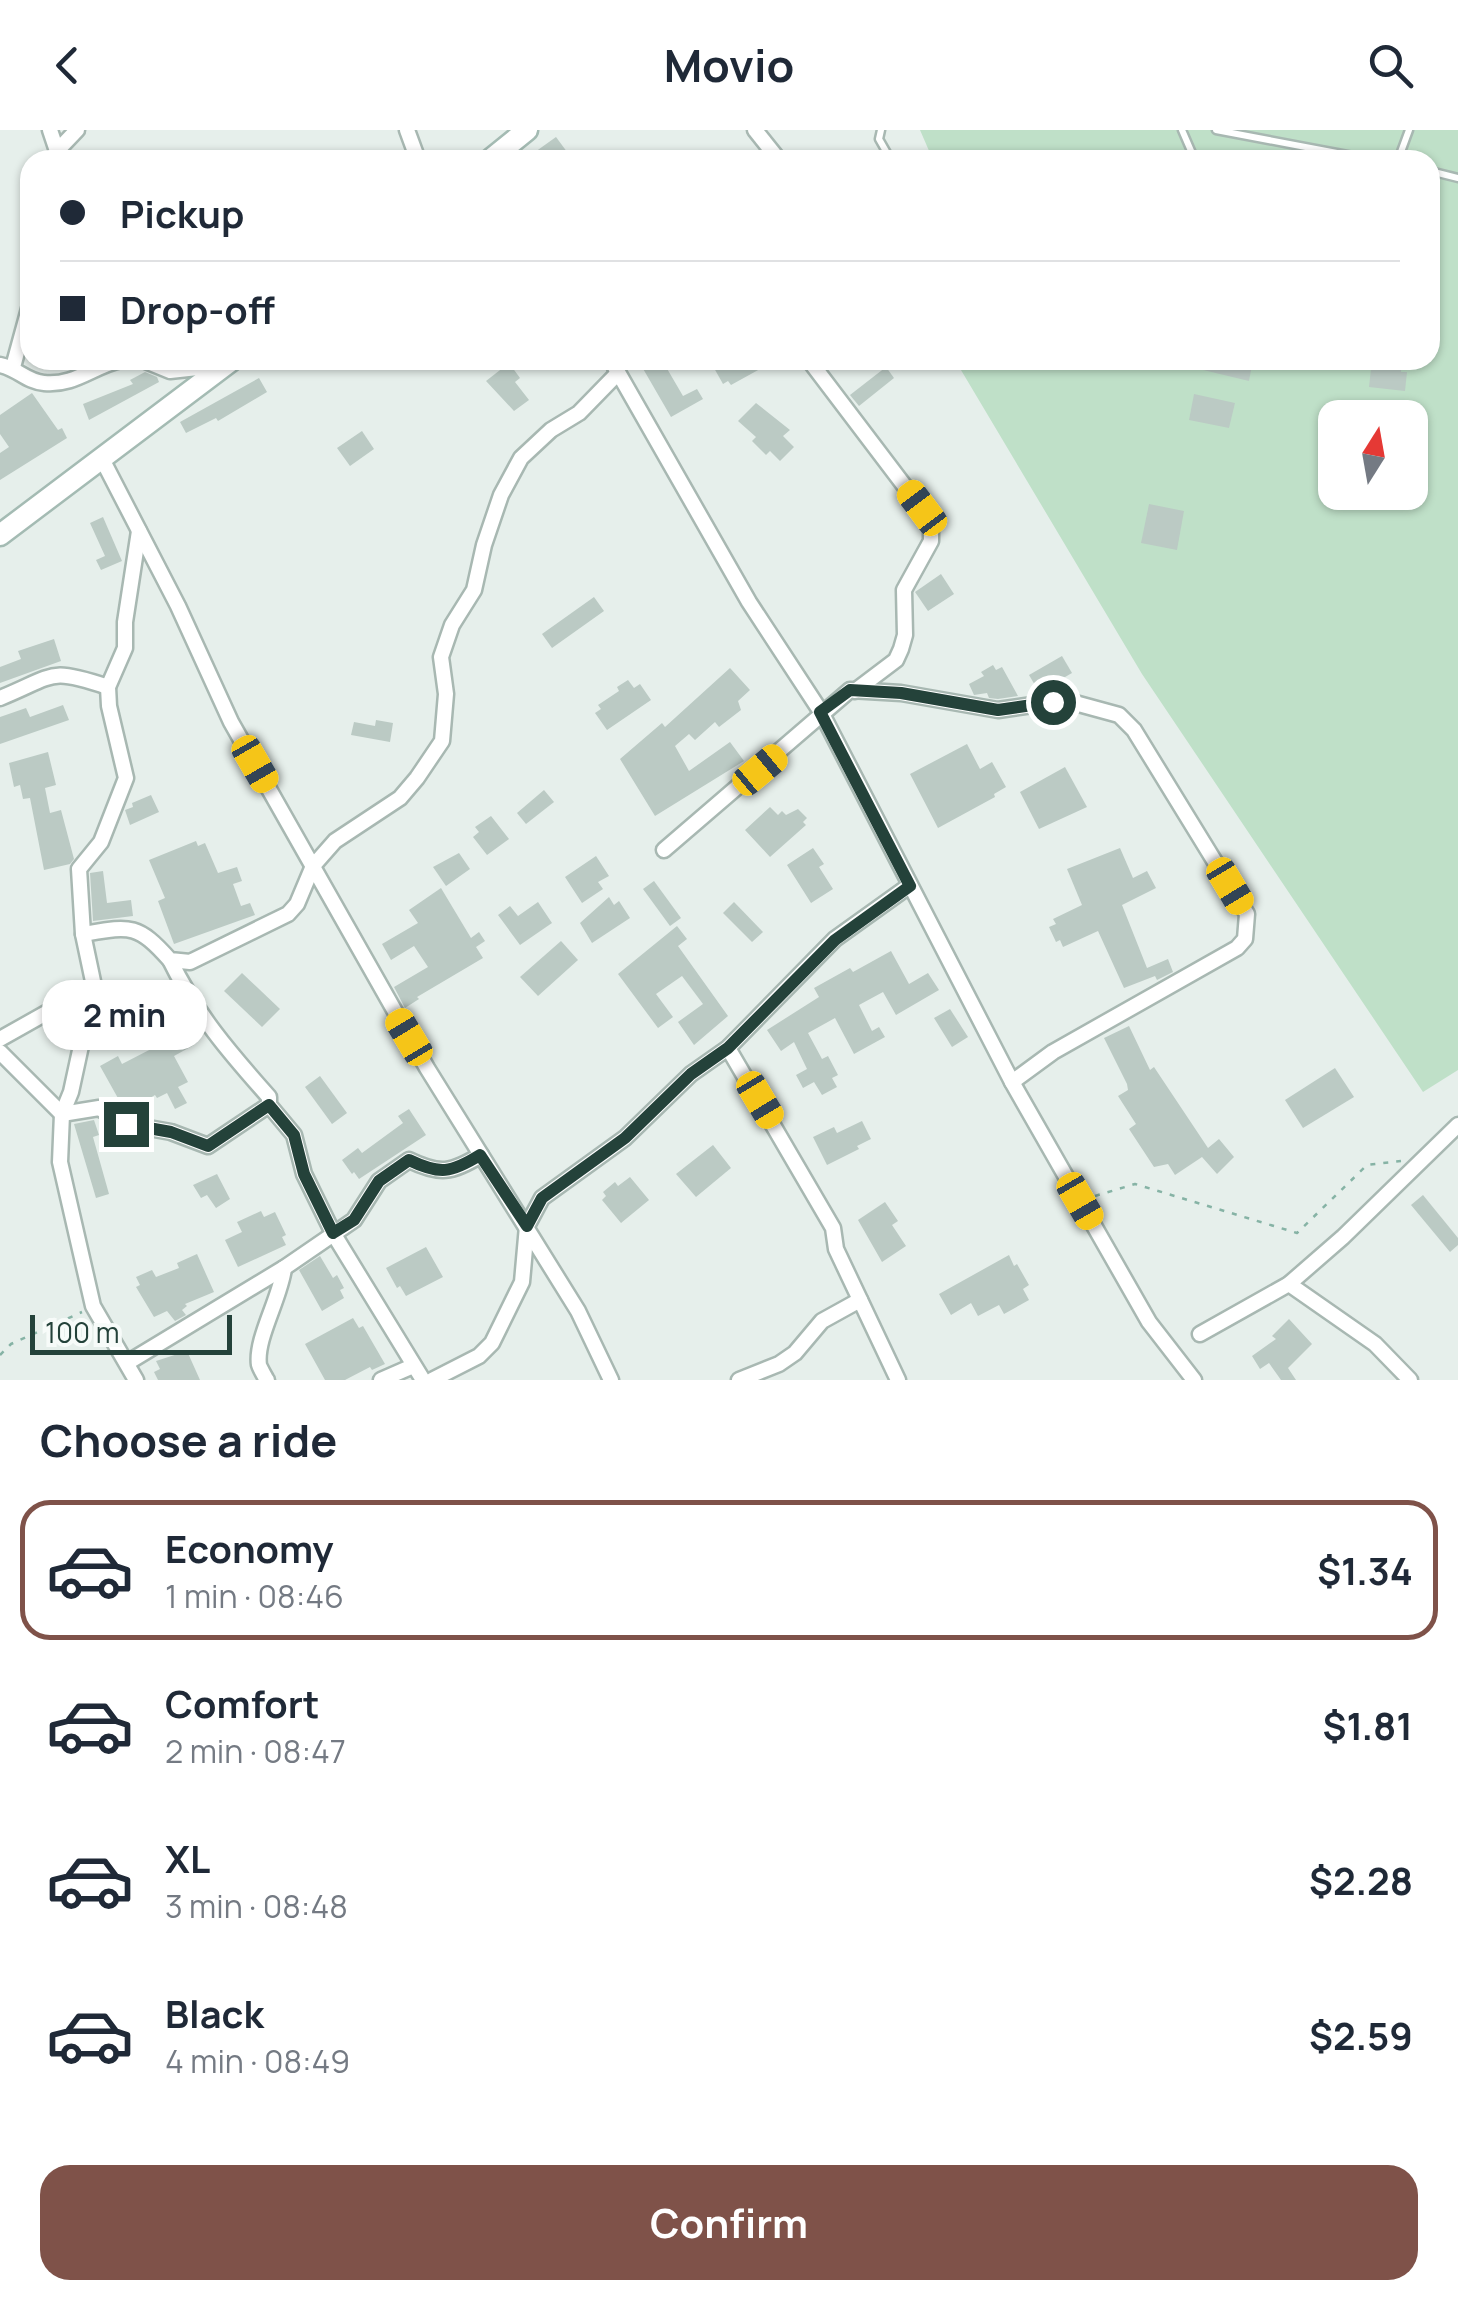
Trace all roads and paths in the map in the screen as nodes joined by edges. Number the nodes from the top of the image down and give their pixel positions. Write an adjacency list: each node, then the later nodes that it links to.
1 (77, 130): 5 (street)
2 (527, 130): 6 (street)
3 (755, 130): 7 (street)
4 (1216, 130): 8 (lane)
5 (61, 150)
6 (502, 150)
7 (771, 150)
8 (1321, 150)
9 (20, 330): 10 (street)
10 (6, 366): 11 (street)
11 (99, 370)
12 (218, 370): 16 (street)
13 (612, 370): 24 (street)
14 (616, 370): 22 (street)
15 (817, 370): 20 (street)
16 (101, 457): 17 (street); 18 (street)
17 (139, 530): 19 (street); 24 (street)
18 (0, 535)
19 (108, 687): 21 (street); 26 (street)
20 (855, 691): 22 (street); 32 (street)
21 (0, 698)
22 (820, 712): 23 (street); 25 (street)
23 (664, 850)
24 (312, 866): 27 (street); 36 (street)
25 (910, 886): 30 (street); 32 (street)
26 (83, 934): 27 (street); 28 (street)
27 (170, 960): 33 (street)
28 (94, 986): 29 (street); 34 (street)
29 (0, 1039)
30 (728, 1048): 39 (street); 43 (street)
31 (0, 1052): 34 (street)
32 (1012, 1082): 38 (street)
33 (269, 1105): 34 (street); 40 (street)
34 (62, 1114): 44 (street)
35 (1458, 1125): 37 (street)
36 (480, 1155): 39 (street); 40 (street)
37 (1423, 1159): 38 (path); 42 (street)
38 (1080, 1201): 57 (street)
39 (527, 1226): 53 (street); 54 (street)
40 (333, 1233): 41 (street); 48 (street)
41 (284, 1268): 47 (street); 50 (street)
42 (1289, 1284): 45 (street); 58 (street)
43 (860, 1300): 55 (street); 56 (street)
44 (94, 1306): 46 (path); 47 (street)
45 (1200, 1334)
46 (0, 1355)
47 (126, 1363): 49 (street)
48 (413, 1366): 51 (street); 52 (street)
49 (136, 1380)
50 (267, 1380)
51 (381, 1380)
52 (423, 1380)
53 (432, 1380)
54 (611, 1380)
55 (739, 1380)
56 (898, 1380)
57 (1194, 1380)
58 (1410, 1380)

